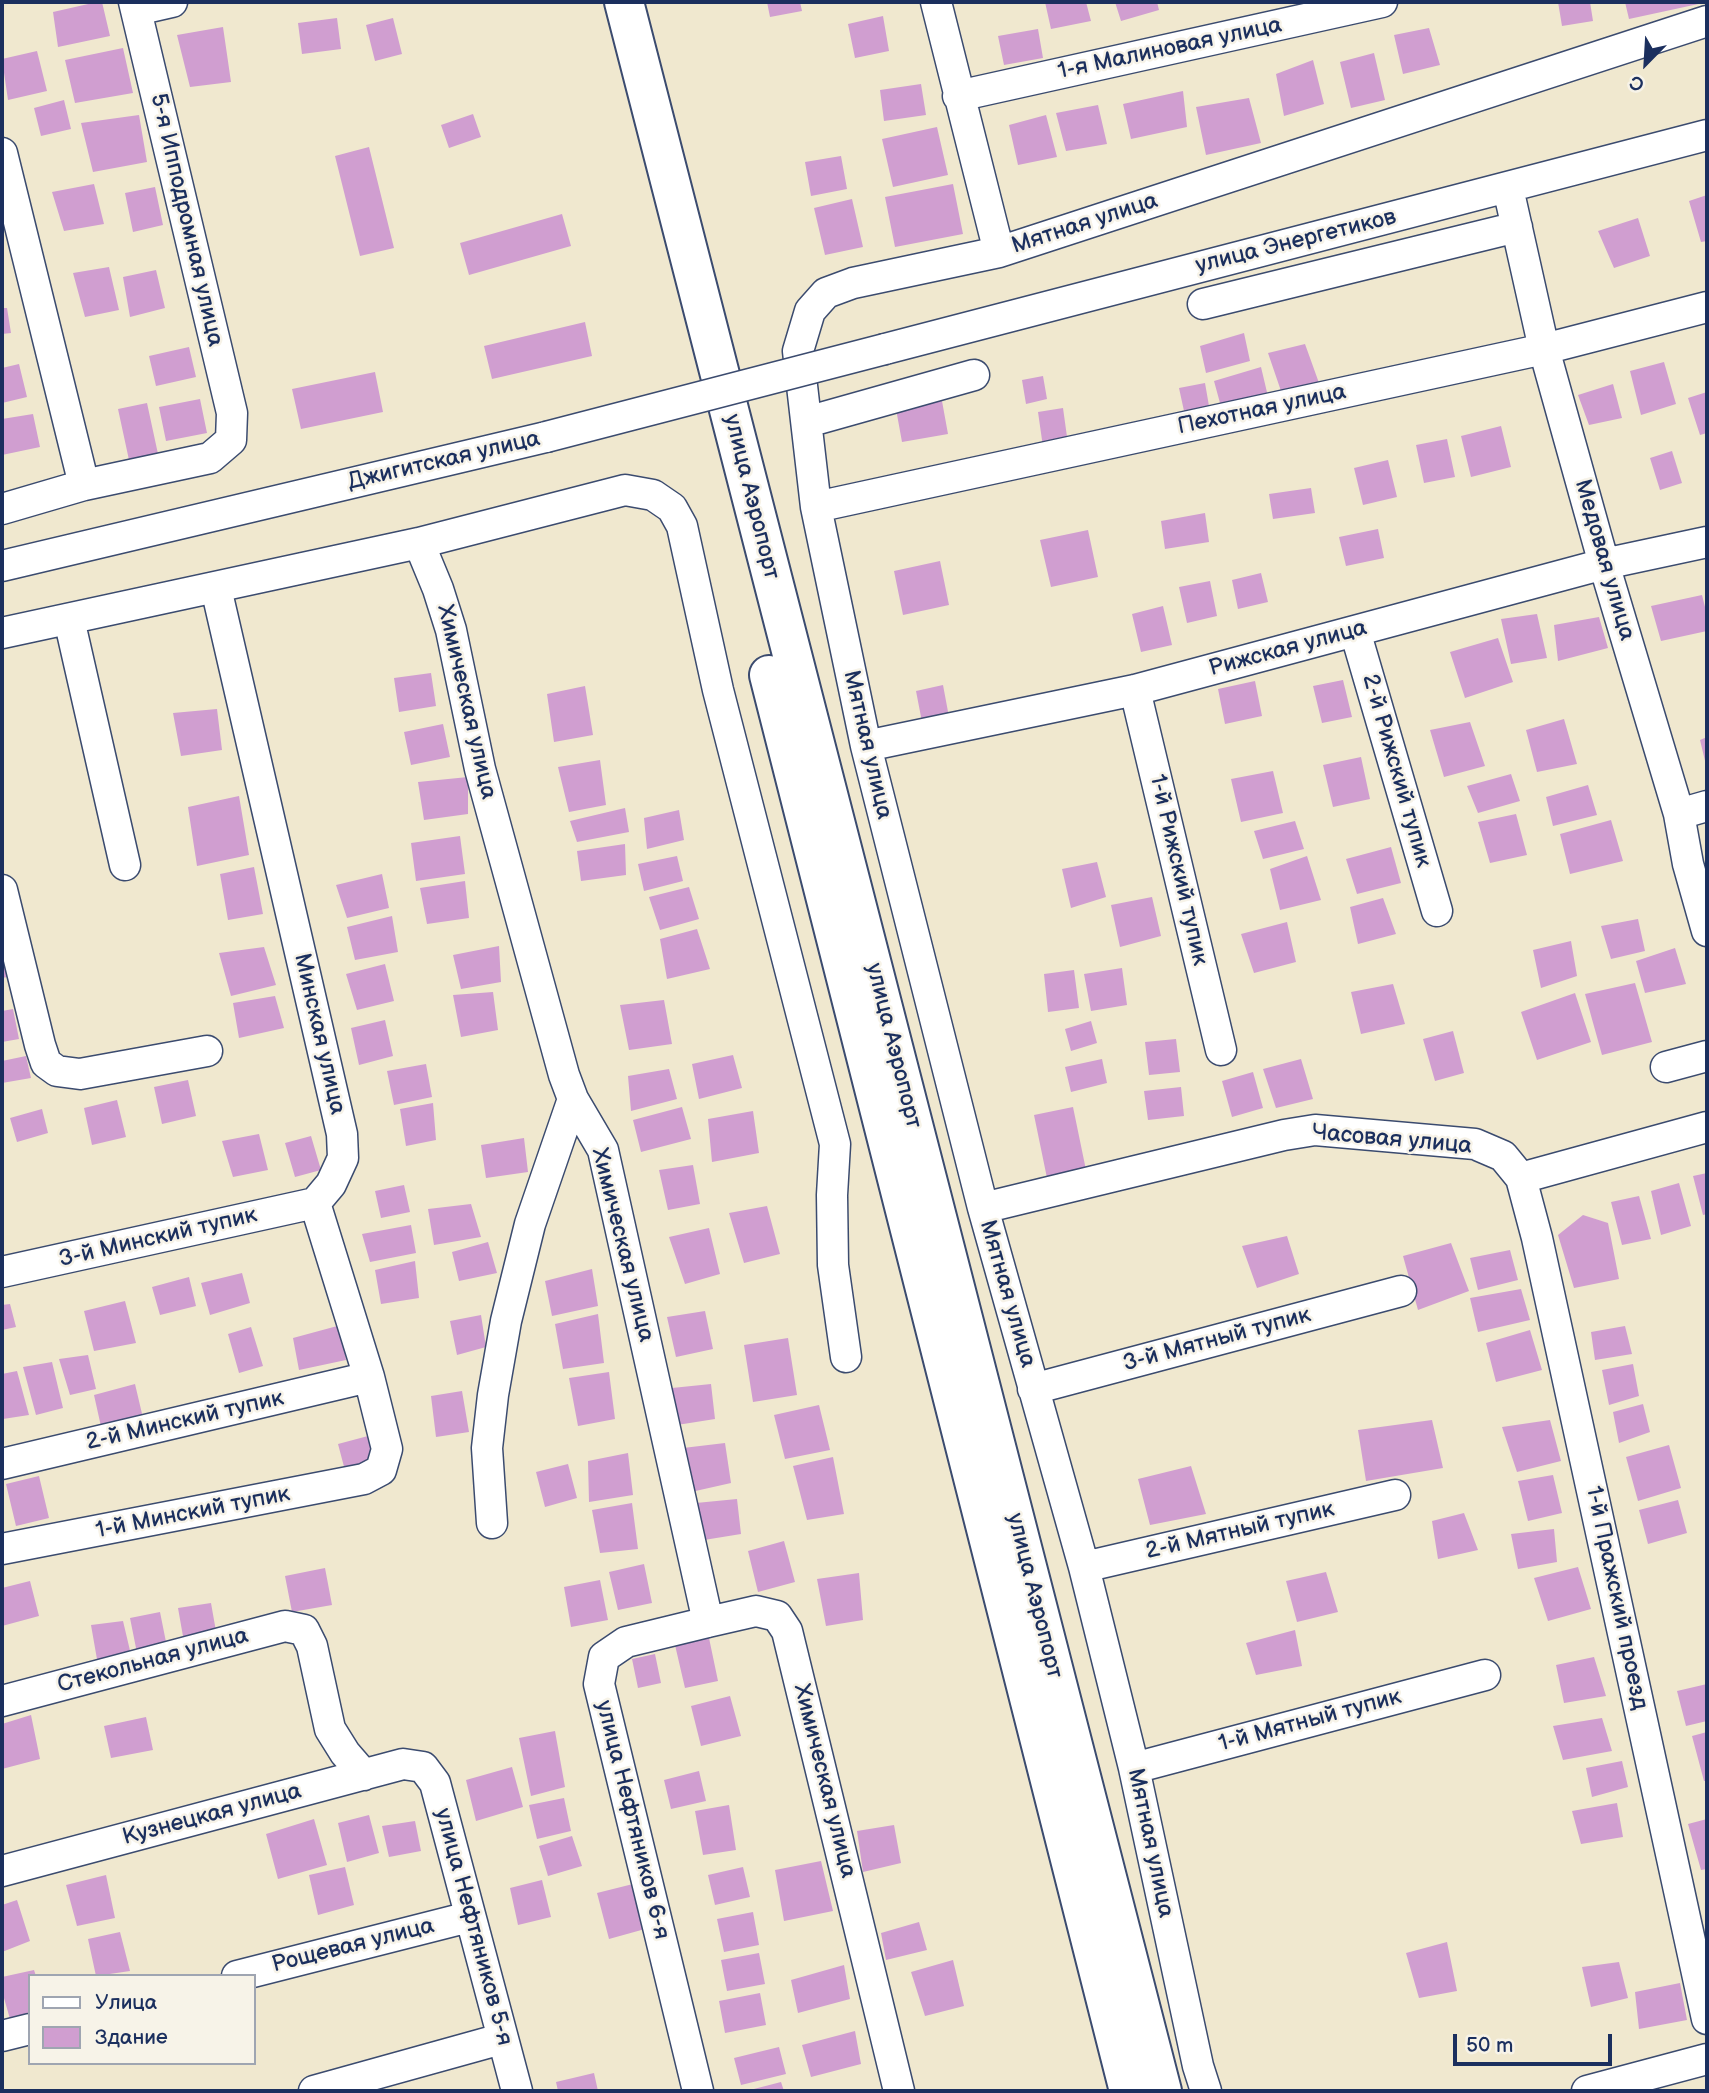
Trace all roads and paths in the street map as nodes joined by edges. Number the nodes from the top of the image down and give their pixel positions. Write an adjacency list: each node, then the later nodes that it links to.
1 (172, 2): 6 (street)
2 (598, 2): 75 (main road, улица Аэропорт)
3 (624, 2): 76 (main road, улица Аэропорт)
4 (936, 2): 8 (street)
5 (1382, 2): 8 (street, 1-я Малиновая улица)
6 (135, 6): 20 (street, 5-я Ипподромная улица)
7 (1707, 21): 13 (street, Мятная улица)
8 (958, 96): 13 (street)
9 (1707, 135): 11 (street, улица Энергетиков)
10 (2, 153): 20 (street)
11 (1508, 188): 12 (street, Медовая улица); 16 (street, улица Энергетиков)
12 (1517, 227): 14 (street); 17 (street, Медовая улица)
13 (999, 252): 19 (street, Мятная улица)
14 (1203, 304)
15 (1707, 307): 17 (street, Пехотная улица)
16 (885, 349): 26 (street, Джигитская улица, bridge)
17 (1544, 349): 21 (street, Пехотная улица); 25 (street, Медовая улица)
18 (974, 376): 19 (street)
19 (807, 422): 21 (street, Мятная улица)
20 (83, 485): 22 (street)
21 (816, 507): 32 (street, Мятная улица)
22 (2, 509)
23 (1707, 542): 25 (street, Рижская улица)
24 (419, 543): 27 (street); 42 (street, Химическая улица); 49 (street)
25 (1604, 564): 29 (street, Рижская улица); 33 (street, Медовая улица)
26 (2, 566)
27 (216, 588): 28 (street); 45 (street, Минская улица)
28 (69, 619): 30 (street); 34 (street)
29 (1355, 631): 31 (street, Рижская улица); 36 (street, 2-й Рижский тупик)
30 (2, 632)
31 (1135, 690): 32 (street, Рижская улица); 38 (street, 1-й Рижский тупик)
32 (866, 746): 46 (street, Мятная улица)
33 (1693, 810): 37 (street, Медовая улица)
34 (125, 865)
35 (2, 890): 39 (street)
36 (1437, 911)
37 (1707, 930)
38 (1221, 1050)
39 (207, 1051)
40 (1707, 1056): 41 (street)
41 (1666, 1067)
42 (573, 1099): 54 (street); 57 (street, Химическая улица)
43 (1707, 1127): 44 (street)
44 (1521, 1178): 46 (street, Часовая улица); 66 (street, 1-й Пражский проезд)
45 (315, 1203): 47 (street, 3-й Минский тупик); 50 (street)
46 (983, 1208): 51 (street, Мятная улица)
47 (2, 1272)
48 (1401, 1291): 51 (street, 3-й Мятный тупик)
49 (846, 1357)
50 (369, 1377): 52 (street, 2-й Минский тупик); 55 (street, 1-й Минский тупик)
51 (1033, 1389): 56 (street, Мятная улица)
52 (2, 1462)
53 (1395, 1495): 56 (street, 2-й Мятный тупик)
54 (492, 1523)
55 (2, 1549)
56 (1084, 1567): 61 (street, Мятная улица)
57 (708, 1622): 73 (street, улица Нефтяников 6-я); 74 (street, Химическая улица)
58 (1485, 1675): 61 (street, 1-й Мятный тупик)
59 (2, 1701): 62 (street, Стекольная улица)
60 (423, 1767): 62 (street, Кузнецкая улица); 64 (street, улица Нефтяников 5-я)
61 (1134, 1768): 77 (street, Мятная улица)
62 (364, 1775): 63 (street, Кузнецкая улица)
63 (2, 1871)
64 (469, 1917): 65 (street, Рощевая улица); 69 (street, улица Нефтяников 5-я)
65 (245, 1974)
66 (1707, 2019)
67 (28, 2030): 68 (street)
68 (2, 2036)
69 (501, 2039): 71 (street); 72 (street, улица Нефтяников 5-я)
70 (1707, 2059): 78 (street)
71 (314, 2091)
72 (517, 2091)
73 (698, 2091)
74 (899, 2091)
75 (1129, 2091)
76 (1162, 2091)
77 (1206, 2091)
78 (1587, 2091)

